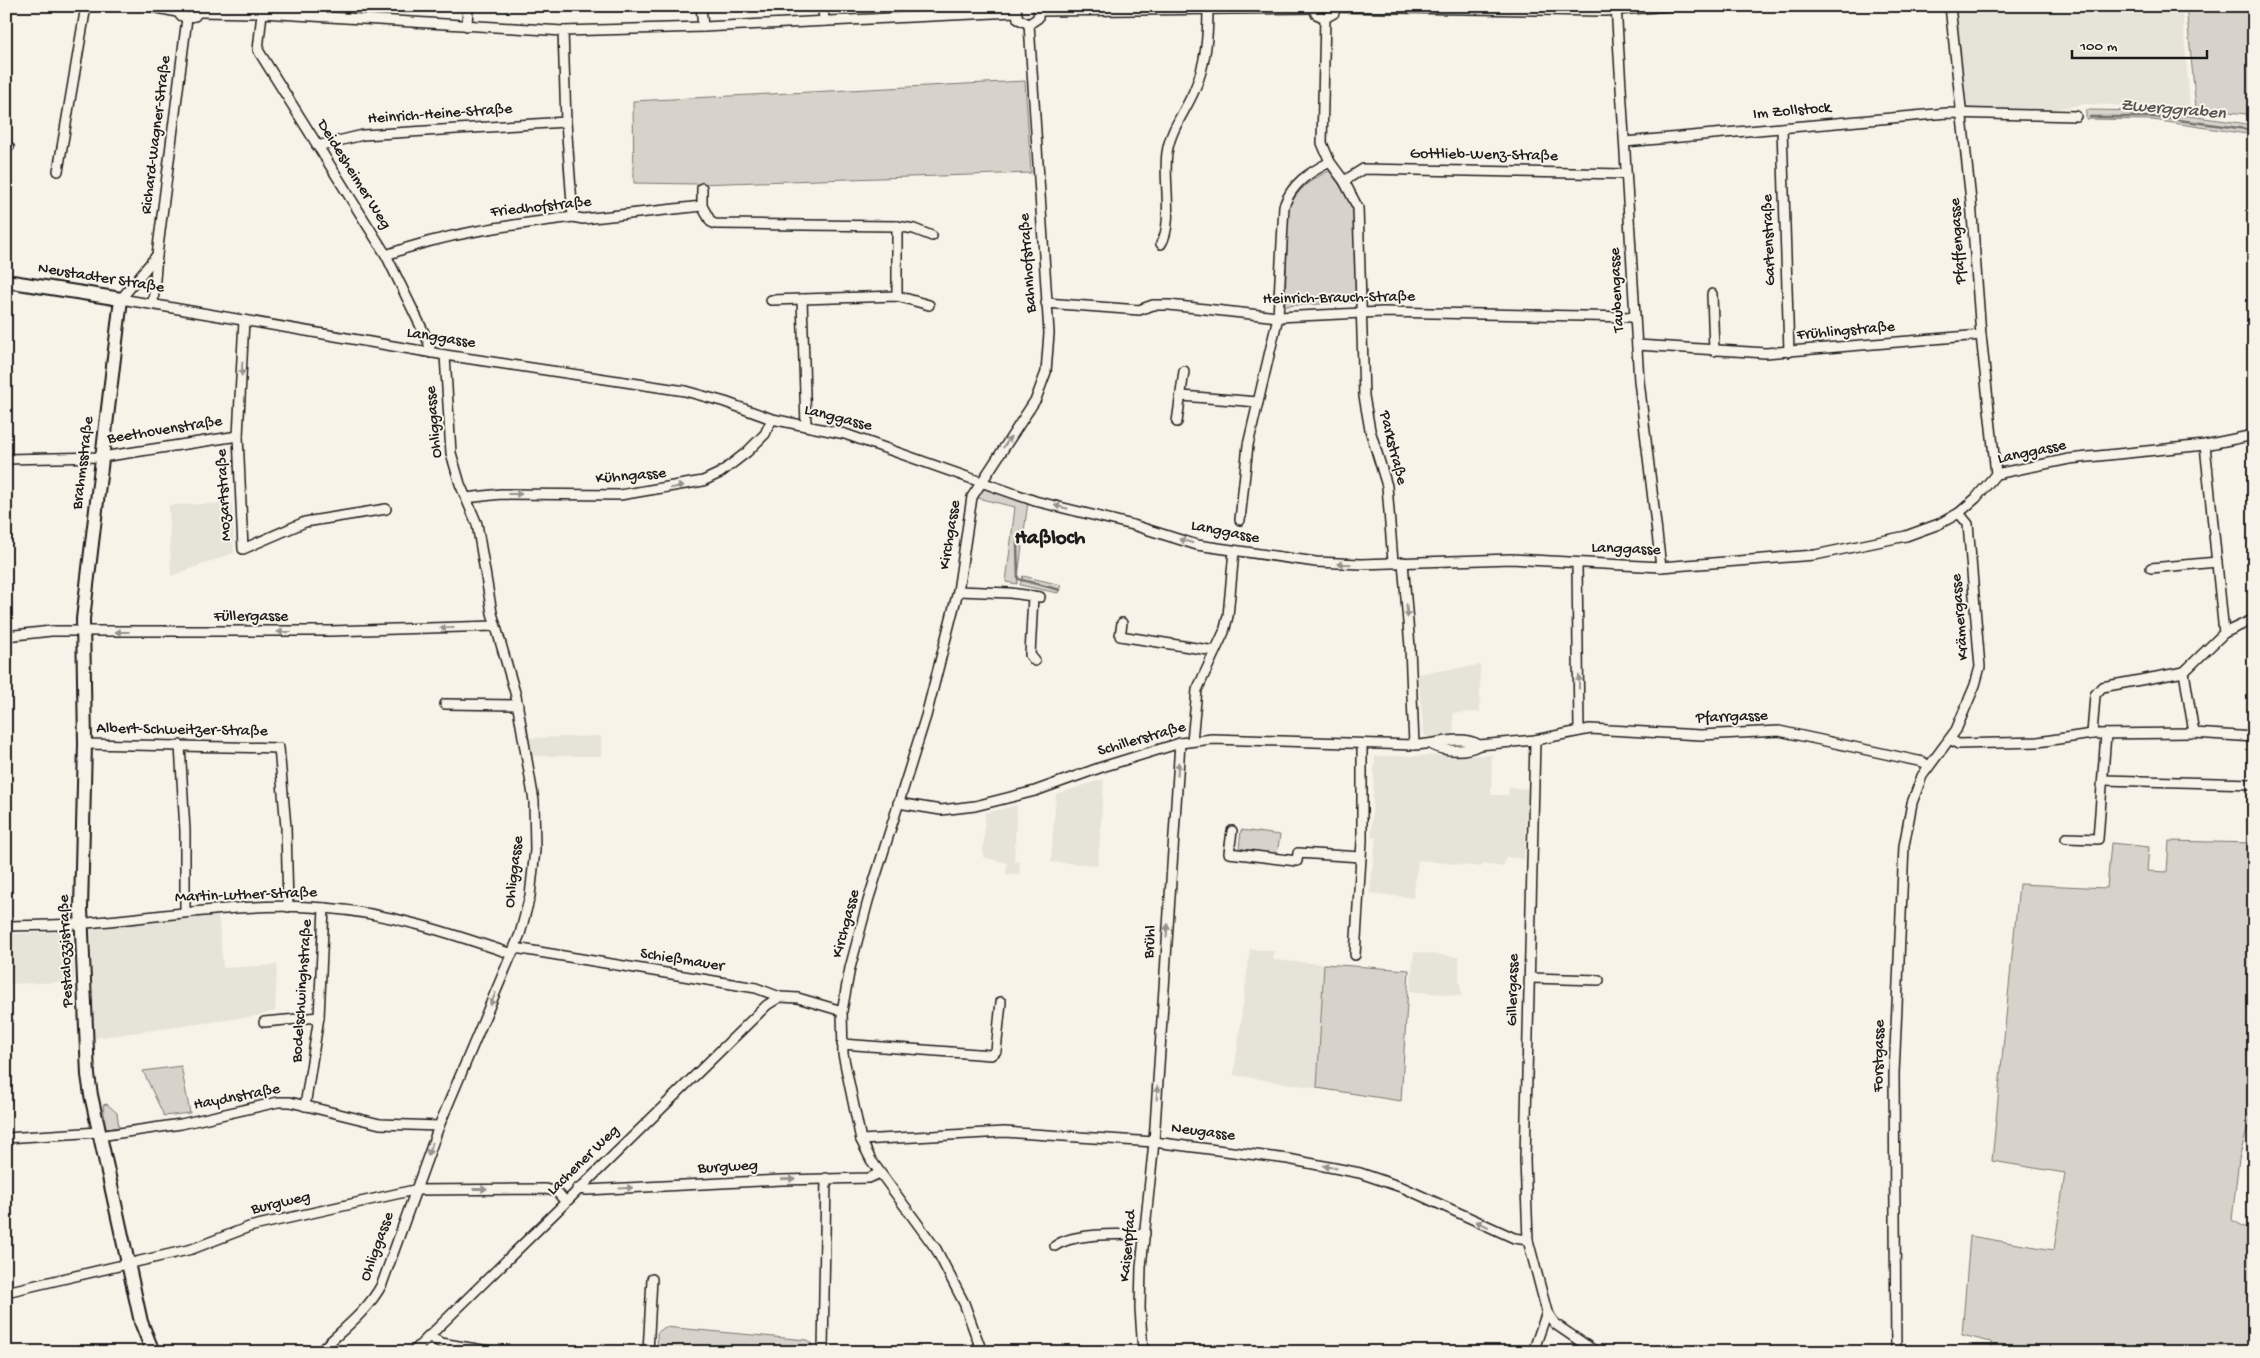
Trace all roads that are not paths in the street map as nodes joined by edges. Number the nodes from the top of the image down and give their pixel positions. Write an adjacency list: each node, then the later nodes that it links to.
1 (86, 6): 32 (street)
2 (148, 6): 14 (street)
3 (235, 6): 17 (street)
4 (468, 6): 22 (street)
5 (701, 6): 23 (street)
6 (823, 6): 20 (street)
7 (1335, 6): 13 (street); 19 (street)
8 (1669, 6): 13 (street)
9 (1950, 6): 25 (street, Pfaffengasse)
10 (1314, 7): 12 (street); 19 (street)
11 (1039, 8): 12 (street); 21 (street)
12 (1208, 8): 40 (street)
13 (1617, 8): 29 (street, Taubengasse)
14 (176, 9): 18 (street)
15 (200, 9): 17 (street); 18 (street)
16 (1016, 9): 20 (street); 21 (street)
17 (260, 13): 22 (street); 30 (street, Deidesheimer Weg)
18 (187, 18): 41 (street, Richard-Wagner-Straße)
19 (1325, 18): 31 (street, Parkstraße)
20 (824, 21): 23 (street)
21 (1028, 24): 49 (street, Bahnhofstraße)
22 (467, 26): 24 (street)
23 (703, 27): 24 (street)
24 (562, 31): 27 (street)
25 (1963, 114): 26 (street, Im Zollstock); 28 (street, Im Zollstock); 57 (street, Pfaffengasse)
26 (2076, 116)
27 (566, 122): 30 (street, Heinrich-Heine-Straße); 37 (street)
28 (1782, 128): 29 (street, Im Zollstock); 61 (street, Gartenstraße)
29 (1625, 142): 33 (street, Taubengasse)
30 (317, 146): 42 (street, Deidesheimer Weg)
31 (1330, 162): 34 (street, Parkstraße); 54 (street)
32 (58, 171)
33 (1626, 174): 34 (street, Gottlieb-Wenz-Straße); 55 (street, Taubengasse)
34 (1344, 180): 53 (street, Parkstraße)
35 (702, 188): 36 (street)
36 (702, 206): 37 (street, Friedhofstraße); 38 (street)
37 (573, 217): 42 (street, Friedhofstraße)
38 (897, 226): 39 (street); 45 (street)
39 (932, 236)
40 (1160, 244)
41 (157, 255): 46 (street); 50 (street, Richard-Wagner-Straße)
42 (386, 255): 60 (street, Deidesheimer Weg)
43 (6, 281): 46 (main road, Neustadter Straße)
44 (1712, 294): 59 (street)
45 (897, 296): 47 (street); 51 (street)
46 (121, 299): 50 (street, Neustadter Straße); 72 (main road, Brahmsstraße)
47 (802, 299): 48 (street); 68 (street)
48 (771, 300)
49 (1046, 303): 54 (street, Heinrich-Brauch-Straße); 75 (street, Bahnhofstraße, one-way to 49)
50 (153, 304): 52 (street, Neustadter Straße)
51 (930, 305)
52 (191, 311): 56 (street, Langgasse)
53 (1362, 312): 54 (street, Heinrich-Brauch-Straße); 55 (street, Heinrich-Brauch-Straße); 81 (street, Parkstraße)
54 (1278, 317): 65 (street)
55 (1634, 317): 58 (street, Taubengasse)
56 (244, 320): 60 (street, Langgasse); 70 (street, Mozartstraße, one-way to 70)
57 (1980, 335): 61 (street, Frühlingstraße); 74 (street, Pfaffengasse)
58 (1636, 345): 59 (street, Frühlingstraße); 85 (street, Taubengasse)
59 (1714, 351): 61 (street, Frühlingstraße)
60 (431, 352): 62 (street, Langgasse)
61 (1789, 352)
62 (445, 355): 66 (street, Langgasse); 76 (street, Ohliggasse)
63 (1184, 371): 64 (street)
64 (1182, 396): 65 (street); 67 (street)
65 (1258, 402): 79 (street)
66 (772, 419): 68 (street, Langgasse); 76 (street, Kühngasse, one-way to 66)
67 (1177, 422)
68 (806, 426): 75 (street, Langgasse)
69 (2254, 435): 71 (street, Langgasse)
70 (238, 436): 72 (street, Beethovenstraße); 77 (street, Mozartstraße)
71 (2205, 445): 74 (street, Langgasse); 83 (street)
72 (102, 457): 73 (street, Beethovenstraße); 91 (main road, Brahmsstraße)
73 (6, 459)
74 (1996, 474): 78 (street, Langgasse)
75 (980, 482): 80 (street, Langgasse, one-way to 75); 87 (street, Kirchgasse)
76 (466, 498): 90 (street, Ohliggasse)
77 (386, 509)
78 (1959, 514): 85 (street, Langgasse); 104 (street, Krämergasse)
79 (1240, 520)
80 (1234, 551): 81 (street, Langgasse, one-way to 80); 94 (street)
81 (1392, 562): 82 (street, Langgasse)
82 (1403, 562): 84 (street, Langgasse); 111 (street, one-way to 111)
83 (2217, 562): 86 (street); 92 (street)
84 (1577, 563): 85 (street, Langgasse); 99 (street, one-way to 84)
85 (1662, 567)
86 (2151, 568)
87 (958, 591): 95 (street); 115 (street, Kirchgasse)
88 (2254, 619): 92 (street)
89 (1122, 623): 94 (street)
90 (496, 626): 91 (street, Füllergasse, one-way to 91); 98 (street, Ohliggasse)
91 (83, 631): 93 (street, Füllergasse); 108 (main road, Pestalozzistraße)
92 (2224, 633): 96 (street)
93 (6, 636)
94 (1215, 651): 106 (street)
95 (1035, 661)
96 (2184, 672): 100 (street); 101 (street)
97 (446, 704): 98 (street)
98 (518, 706): 124 (street, Ohliggasse)
99 (1579, 731): 105 (street, Pfarrgasse); 112 (street, Pfarrgasse)
100 (2194, 733): 102 (street); 103 (street)
101 (2092, 734): 102 (street); 104 (street)
102 (2106, 734): 113 (street)
103 (2254, 737)
104 (1950, 739): 112 (street, Krämergasse)
105 (1535, 740): 111 (street, Schillerstraße); 126 (street, Gillergasse)
106 (1192, 741): 107 (street, Schillerstraße); 109 (street, Schillerstraße)
107 (1180, 743): 115 (street, Schillerstraße); 139 (street, Brühl, one-way to 107)
108 (85, 744): 110 (street, Albert-Schweitzer-Straße); 122 (main road, Pestalozzistraße)
109 (1362, 744): 111 (street, Schillerstraße); 118 (street)
110 (180, 745): 119 (street, Albert-Schweitzer-Straße); 121 (street)
111 (1414, 745)
112 (1928, 766): 163 (street, Forstgasse)
113 (2104, 780): 114 (street); 117 (street)
114 (2254, 784)
115 (898, 803): 130 (street, Kirchgasse)
116 (1232, 831): 118 (street)
117 (2066, 838)
118 (1362, 856): 125 (street)
119 (288, 907): 120 (street, Martin-Luther-Straße); 121 (street, Martin-Luther-Straße)
120 (324, 908): 124 (street, Martin-Luther-Straße); 131 (street, Bodelschwinghstraße)
121 (185, 912): 122 (street, Martin-Luther-Straße)
122 (82, 924): 123 (street, Martin-Luther-Straße); 136 (main road, Pestalozzistraße)
123 (6, 926)
124 (513, 951): 128 (street, Schießmauer); 135 (street, Ohliggasse, one-way to 135)
125 (1356, 955)
126 (1530, 978): 127 (street); 146 (street, Gillergasse)
127 (1599, 980)
128 (780, 997): 130 (street, Schießmauer); 142 (street, Lachener Weg)
129 (1001, 1002): 133 (street)
130 (842, 1011): 133 (street, Kirchgasse)
131 (319, 1017): 132 (street); 134 (street, Bodelschwinghstraße)
132 (264, 1022)
133 (842, 1044): 138 (street, Kirchgasse)
134 (305, 1106): 135 (street, Haydnstraße); 136 (street, Haydnstraße)
135 (439, 1126): 143 (street, Ohliggasse, one-way to 143)
136 (99, 1134): 137 (street, Haydnstraße); 148 (main road, Pestalozzistraße)
137 (6, 1138)
138 (860, 1140): 139 (street, Neugasse); 140 (street, Kirchgasse)
139 (1154, 1142): 145 (street, Kaiserpfad); 146 (street, Neugasse, one-way to 139)
140 (880, 1173): 141 (street, Burgweg); 159 (street, Kirchgasse)
141 (826, 1178): 142 (street, Burgweg, one-way to 141); 158 (street)
142 (577, 1189): 144 (street, Lachener Weg)
143 (414, 1190): 144 (street, Burgweg, one-way to 144); 148 (street, Burgweg); 154 (street, Ohliggasse)
144 (565, 1201): 152 (street, Lachener Weg)
145 (1145, 1234): 147 (street); 160 (street, Kaiserpfad)
146 (1528, 1240): 151 (street, Gillergasse)
147 (1055, 1246)
148 (127, 1266): 150 (street, Burgweg); 153 (main road, Pestalozzistraße)
149 (652, 1279): 157 (street)
150 (6, 1292)
151 (1548, 1312): 161 (street); 162 (street)
152 (428, 1336): 155 (street, Lachener Weg); 156 (street)
153 (153, 1352)
154 (319, 1352)
155 (413, 1352)
156 (494, 1352)
157 (648, 1352)
158 (823, 1352)
159 (982, 1352)
160 (1143, 1352)
161 (1532, 1352)
162 (1596, 1352)
163 (1896, 1352)

